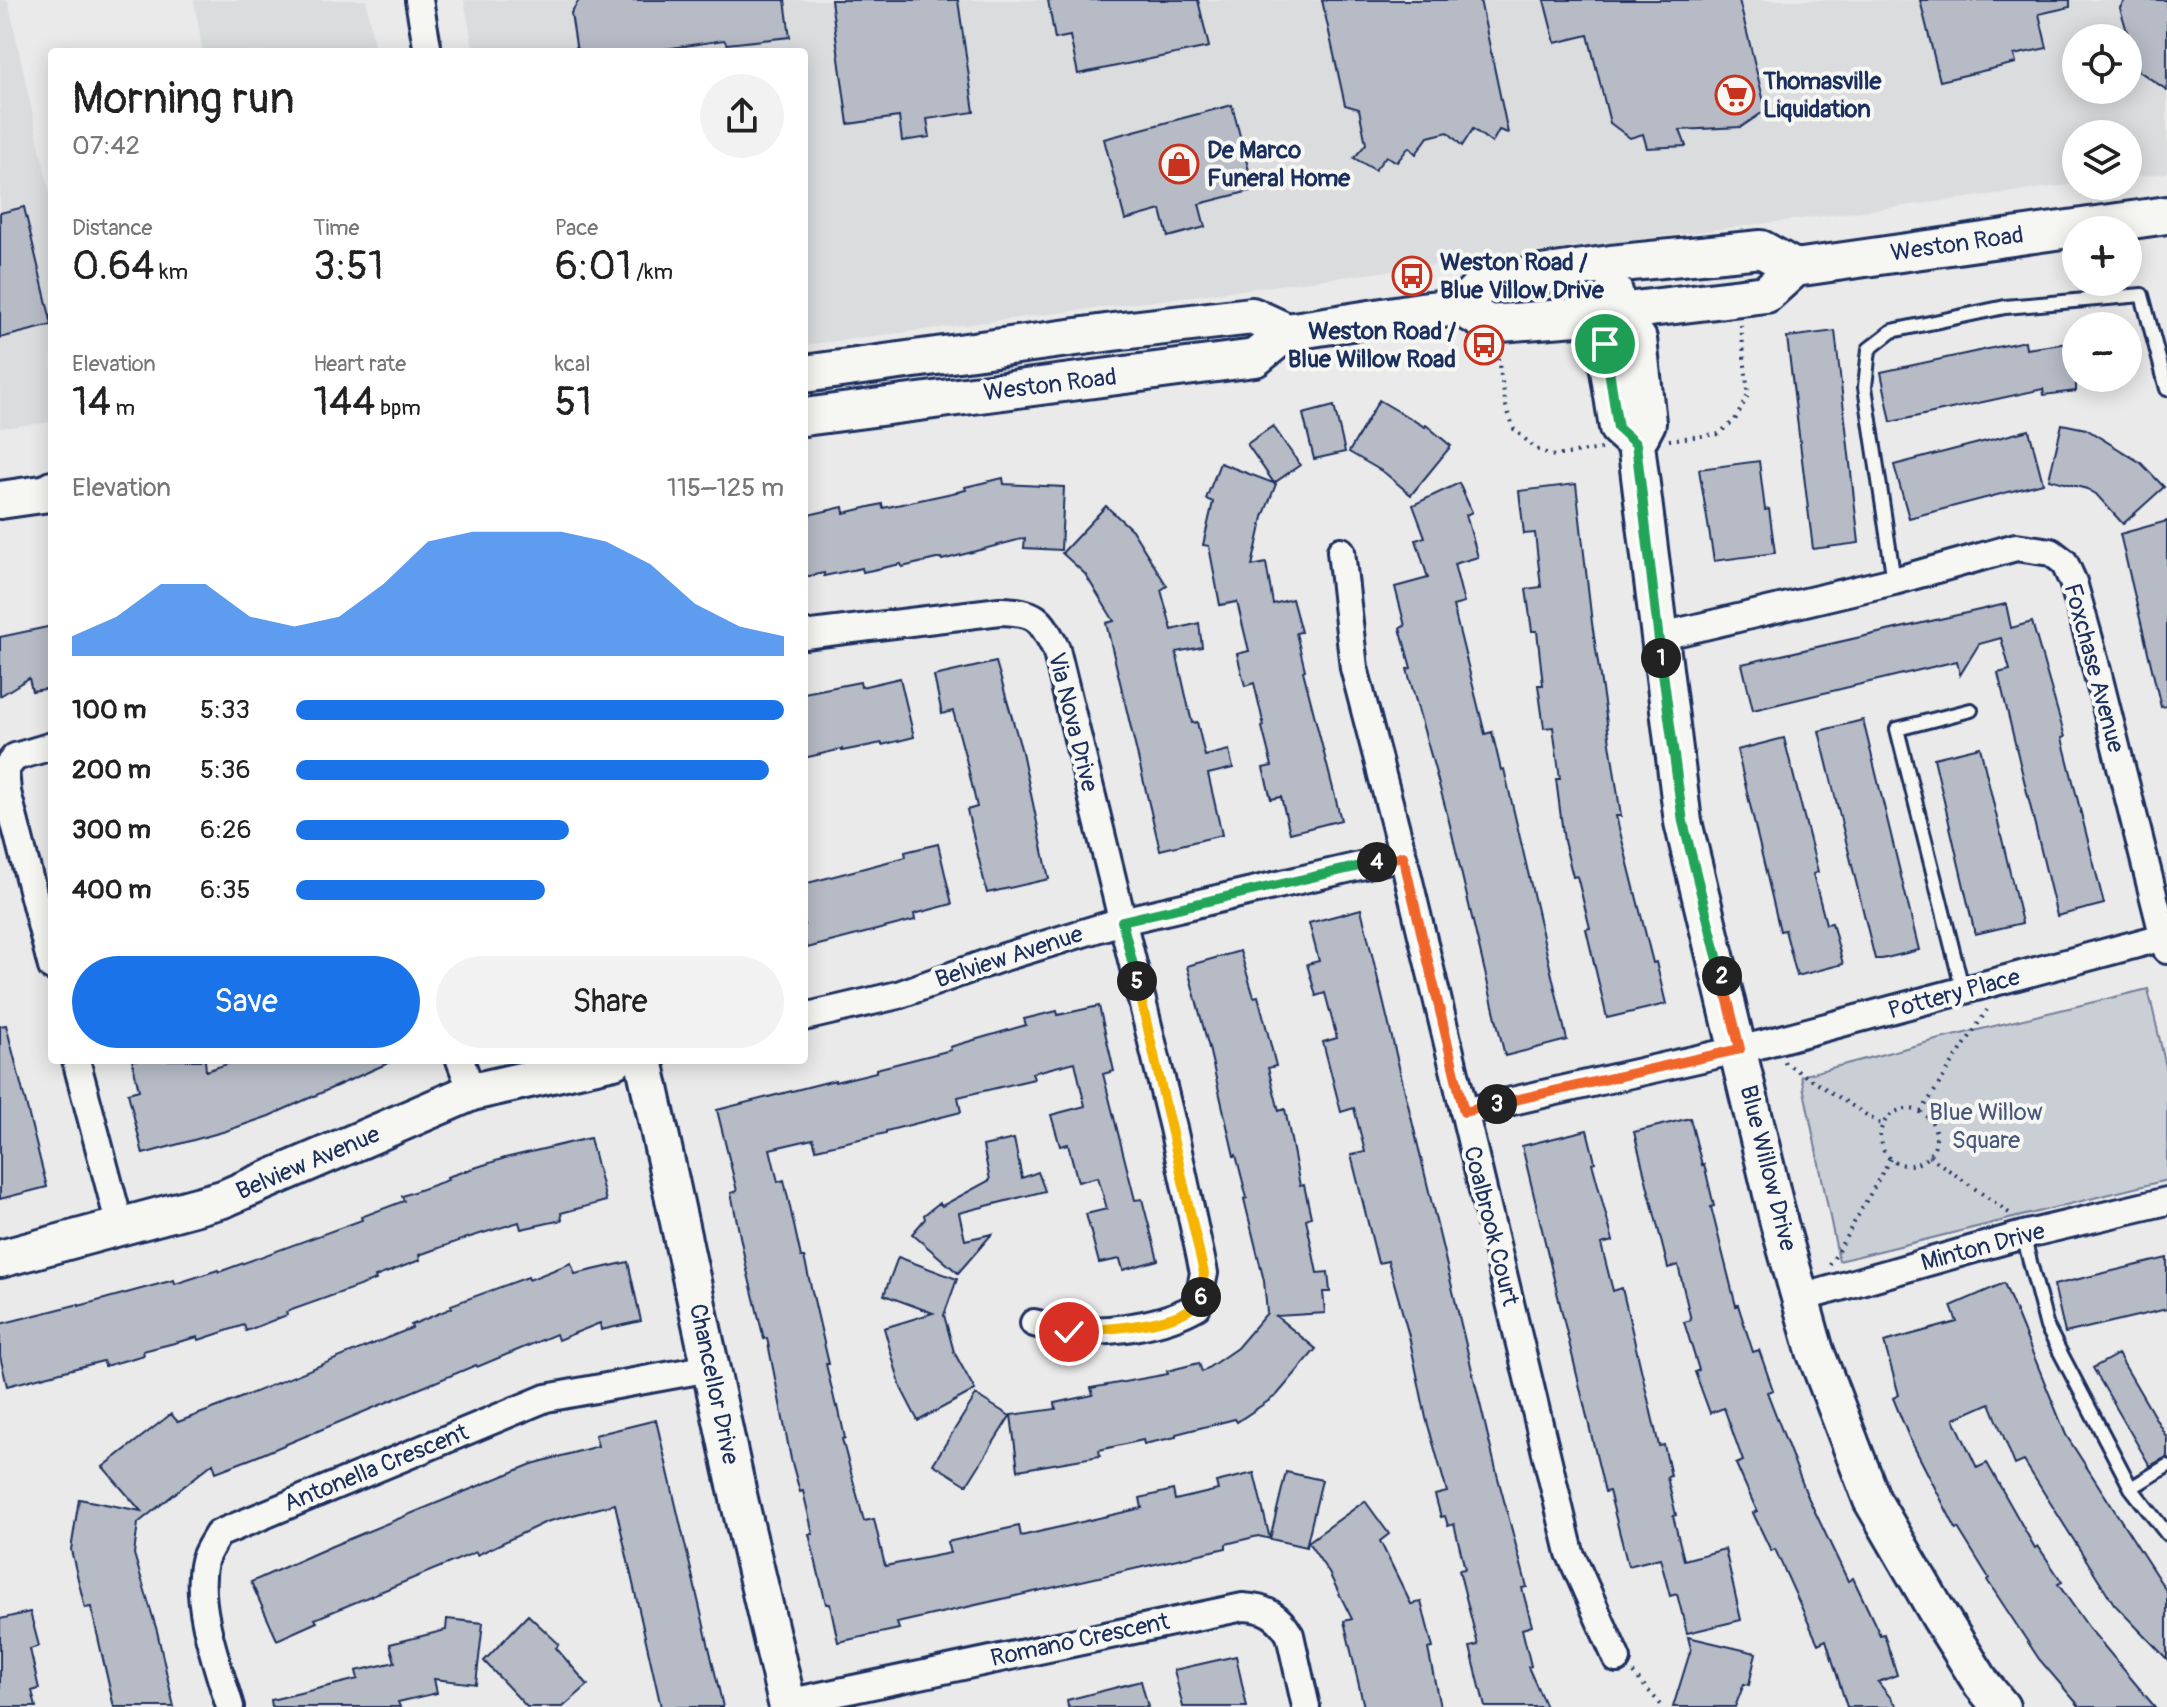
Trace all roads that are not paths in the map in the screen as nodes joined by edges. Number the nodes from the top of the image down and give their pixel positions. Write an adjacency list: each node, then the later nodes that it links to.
1 (419, 0): 2 (street)
2 (427, 48)
3 (2167, 215): 5 (street, Weston Road)
4 (1611, 264): 5 (street); 6 (street); 7 (street, Blue Willow Drive)
5 (1795, 268): 7 (street)
6 (1460, 307): 7 (street); 8 (street)
7 (1616, 312): 17 (street, Blue Willow Drive)
8 (1287, 332): 9 (street, Weston Road); 11 (street, Weston Road)
9 (808, 373)
10 (2167, 389): 15 (lane)
11 (808, 416)
12 (48, 493): 13 (street)
13 (0, 500)
14 (1341, 551): 20 (street, Coalbrook Court)
15 (1894, 581): 17 (street, Foxchase Avenue); 22 (street, Foxchase Avenue)
16 (808, 635): 21 (street, Via Nova Drive)
17 (1658, 637): 26 (street, Blue Willow Drive)
18 (1971, 710): 24 (lane)
19 (48, 747): 23 (street)
20 (1403, 856): 21 (street, Belview Avenue); 31 (street, Coalbrook Court)
21 (1122, 921): 25 (street, Belview Avenue); 37 (street, Via Nova Drive)
22 (2166, 941): 24 (street, Pottery Place)
23 (48, 951)
24 (1963, 991): 26 (street, Pottery Place)
25 (808, 1016)
26 (1749, 1047): 31 (street, Pottery Place); 36 (street, Blue Willow Drive)
27 (77, 1064): 33 (street)
28 (577, 1064): 30 (street, Belview Avenue)
29 (645, 1064): 38 (street, Chancellor Drive)
30 (466, 1076): 33 (street, Belview Avenue)
31 (1464, 1112): 42 (street, Coalbrook Court)
32 (2167, 1201): 34 (street, Minton Drive)
33 (120, 1226): 35 (street, Belview Avenue)
34 (2030, 1234): 36 (street, Minton Drive); 40 (lane)
35 (0, 1259)
36 (1807, 1295): 46 (street, Blue Willow Drive)
37 (1034, 1323)
38 (710, 1368): 43 (street, Chancellor Drive); 44 (street, Antonella Crescent)
39 (2167, 1466): 40 (lane)
40 (2131, 1488): 41 (lane)
41 (2167, 1534)
42 (1617, 1659)
43 (787, 1705): 45 (street, Romano Crescent)
44 (230, 1707)
45 (1306, 1707)
46 (2001, 1707)

